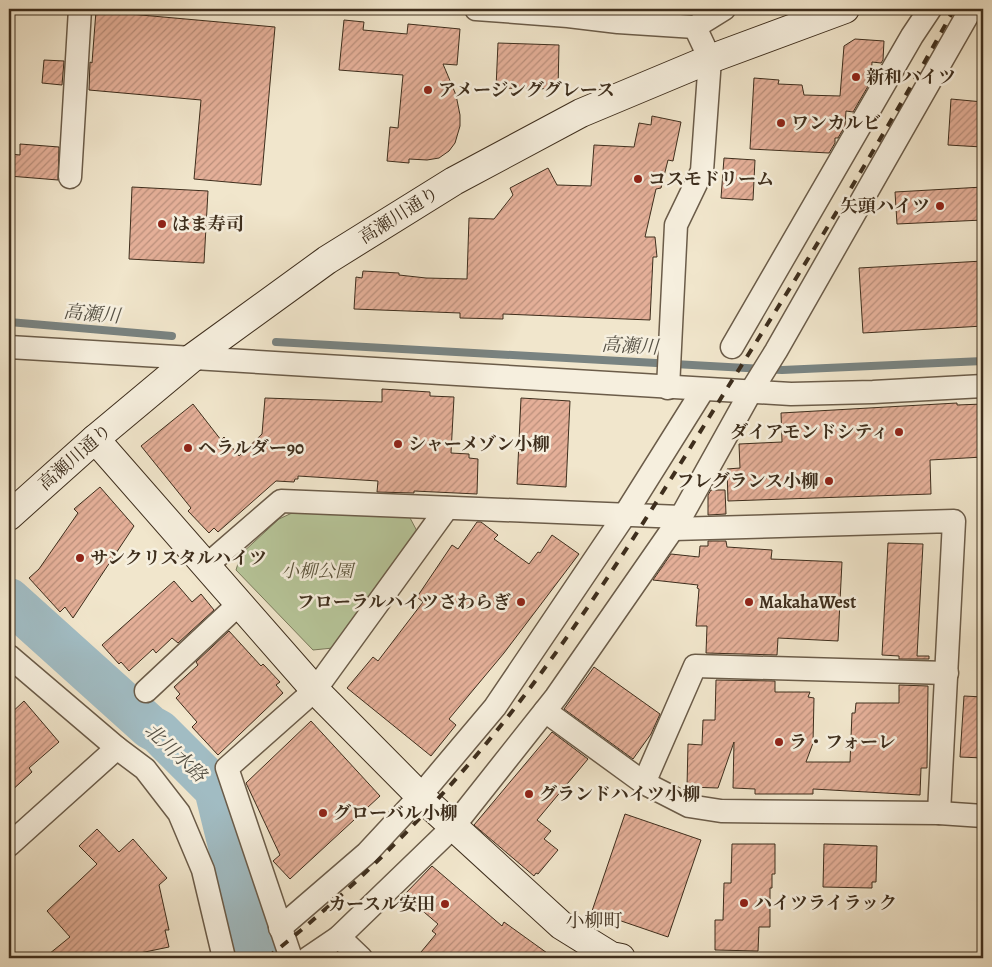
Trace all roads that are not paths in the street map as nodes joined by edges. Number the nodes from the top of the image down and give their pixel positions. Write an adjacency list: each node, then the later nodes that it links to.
1 (80, 9): 9 (street)
2 (476, 9): 7 (street)
3 (724, 9): 7 (street)
4 (845, 9): 8 (street, 高瀬川通り)
5 (930, 9): 11 (street)
6 (971, 9): 15 (street)
7 (696, 27): 8 (street)
8 (710, 59): 12 (street, 高瀬川通り); 13 (street)
9 (70, 177)
10 (9, 347): 12 (street)
11 (732, 347)
12 (192, 358): 13 (street); 17 (street, 高瀬川通り)
13 (668, 383): 16 (street)
14 (983, 386): 15 (street)
15 (753, 388): 16 (street); 21 (street)
16 (703, 390): 20 (street)
17 (95, 439): 19 (street, 高瀬川通り); 22 (street)
18 (447, 508): 20 (street); 22 (street); 26 (street)
19 (9, 516)
20 (624, 516): 21 (street); 31 (street)
21 (677, 523): 25 (street); 28 (street)
22 (207, 565): 23 (street)
23 (240, 603): 26 (street); 27 (street)
24 (9, 656): 29 (street)
25 (947, 673): 30 (street); 32 (street)
26 (315, 690): 31 (street); 36 (street)
27 (146, 691)
28 (545, 711): 30 (street); 34 (street)
29 (117, 748): 35 (street); 38 (street)
30 (644, 783): 32 (street)
31 (420, 796): 34 (street); 36 (street)
32 (940, 813): 33 (street)
33 (983, 816)
34 (453, 827): 37 (street); 42 (street)
35 (9, 845)
36 (280, 928): 39 (street)
37 (339, 937): 40 (street); 41 (street)
38 (224, 958)
39 (291, 958)
40 (308, 958)
41 (361, 958)
42 (621, 958)

